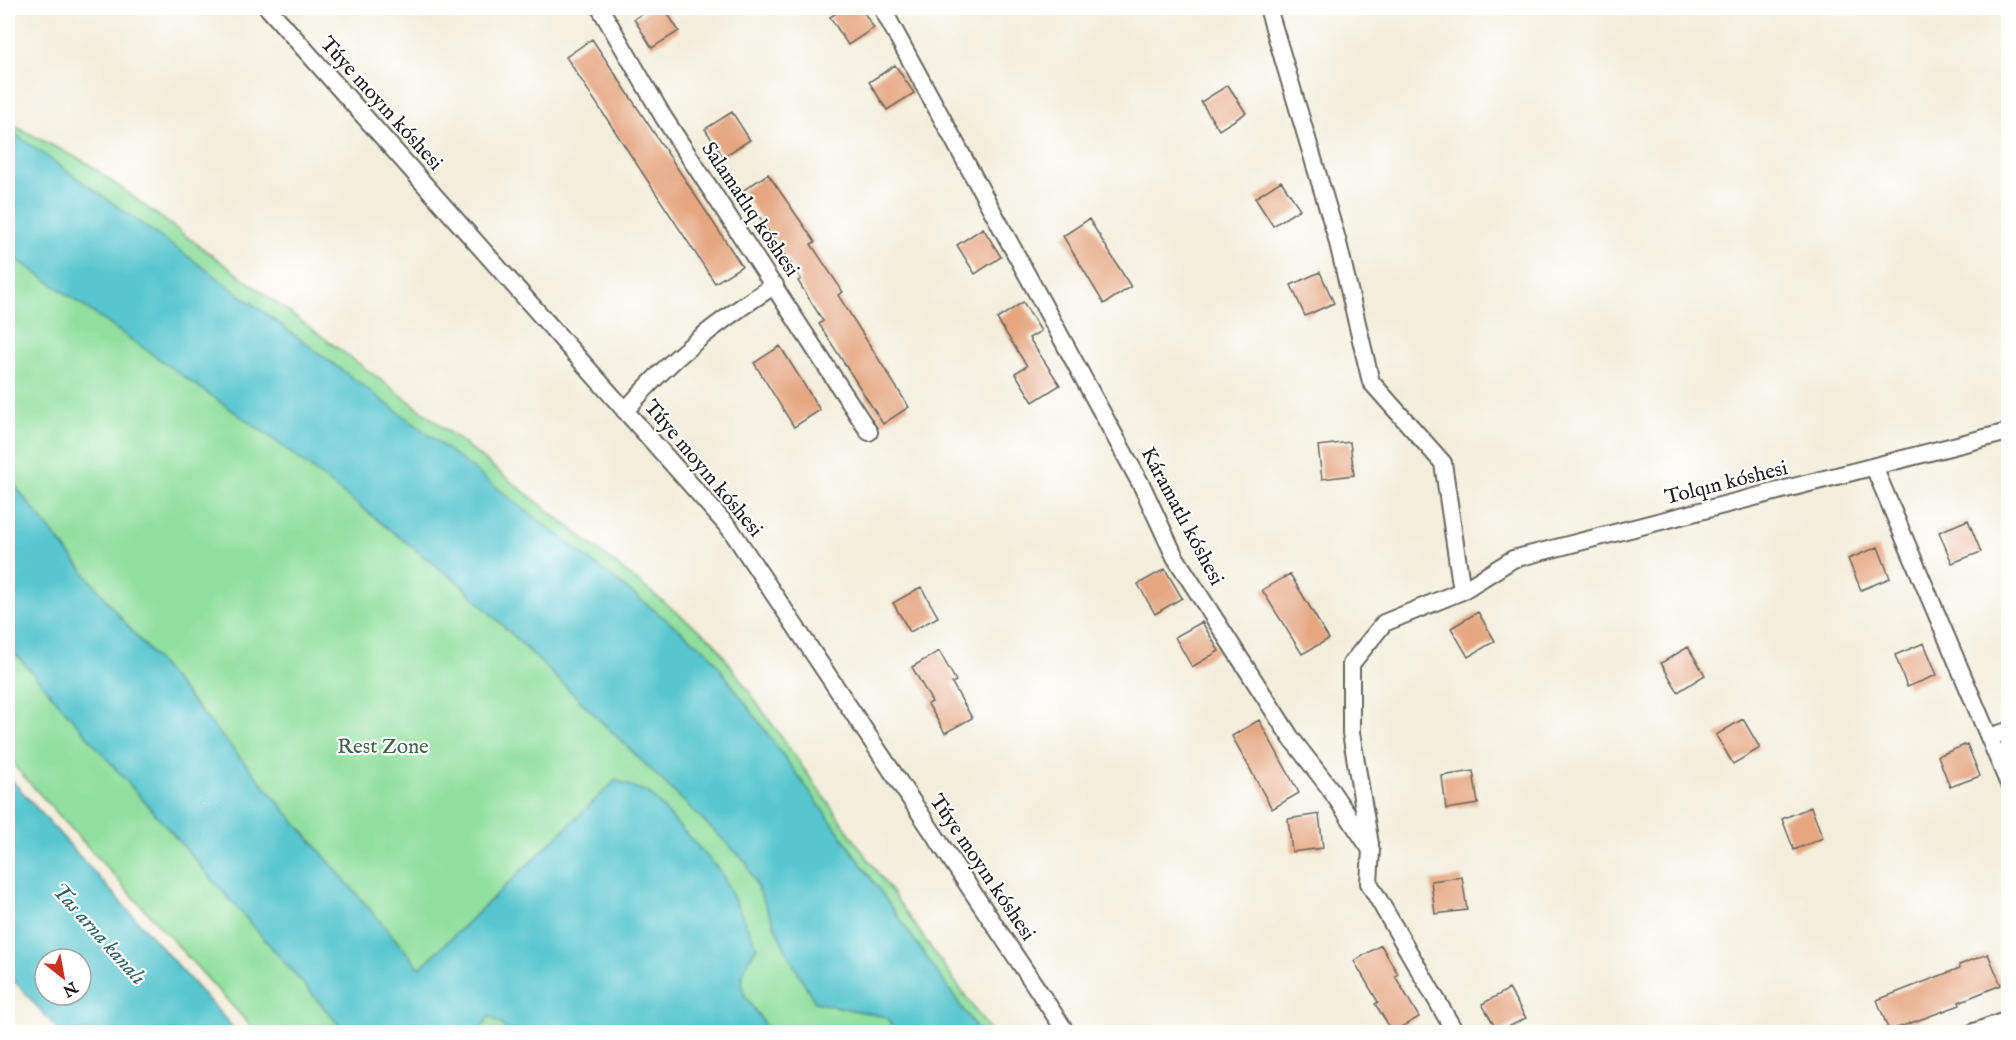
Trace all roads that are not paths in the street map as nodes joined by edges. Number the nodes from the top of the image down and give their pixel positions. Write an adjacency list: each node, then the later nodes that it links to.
1 (267, 8): 6 (street, Túye moyın kóshesi)
2 (600, 8): 5 (street, Salamatlıq kóshesi)
3 (882, 8): 14 (street, Káramatlı kóshesi)
4 (1268, 8): 10 (street)
5 (775, 285): 6 (street); 7 (street, Salamatlıq kóshesi)
6 (626, 411): 16 (street, Túye moyın kóshesi)
7 (870, 432)
8 (2008, 432): 9 (street, Tolqın kóshesi)
9 (1874, 467): 10 (street, Tolqın kóshesi); 12 (street)
10 (1462, 591): 14 (street, Tolqın kóshesi)
11 (2008, 731): 12 (street)
12 (1989, 737): 13 (street)
13 (2008, 782)
14 (1371, 850): 17 (street)
15 (2008, 1020): 18 (street)
16 (1066, 1032)
17 (1455, 1032)
18 (1974, 1032)

